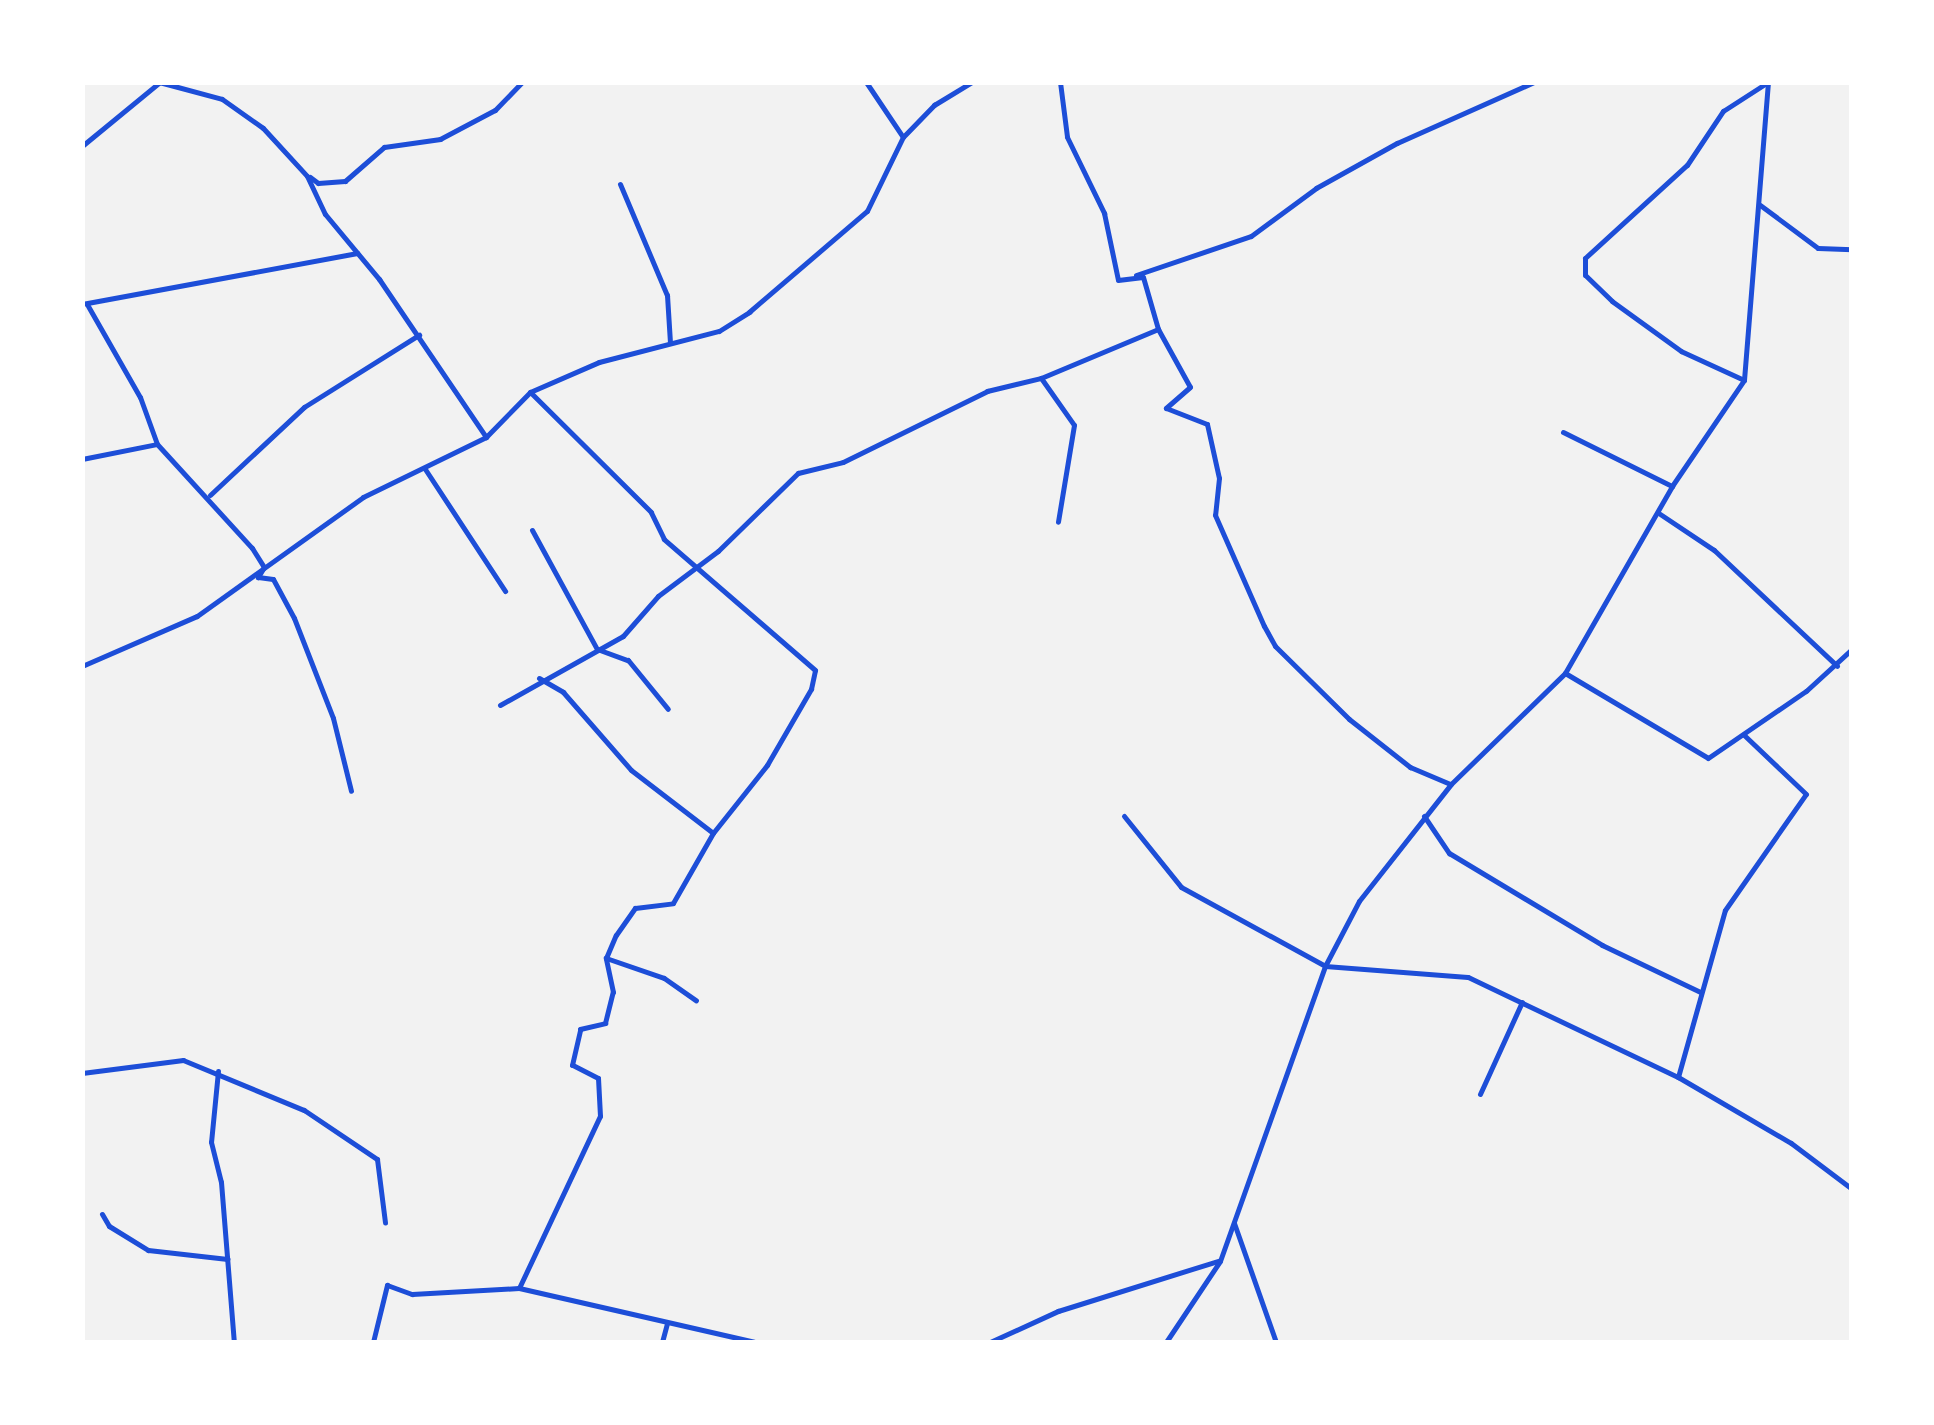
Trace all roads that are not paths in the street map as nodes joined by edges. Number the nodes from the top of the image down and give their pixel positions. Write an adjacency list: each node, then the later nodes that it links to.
1 (522, 82): 10 (street)
2 (866, 82): 8 (street)
3 (972, 82): 8 (street)
4 (1060, 82): 15 (street)
5 (1534, 82): 15 (street)
6 (1768, 82): 12 (street); 21 (street)
7 (160, 83): 9 (street); 10 (street)
8 (903, 137): 19 (street)
9 (82, 146)
10 (307, 176): 14 (street)
11 (620, 184): 19 (street)
12 (1760, 204): 13 (street); 21 (street)
13 (1852, 249)
14 (357, 253): 16 (street); 18 (street)
15 (1118, 280): 17 (street)
16 (85, 305): 25 (street)
17 (1158, 329): 20 (street); 45 (street)
18 (418, 335): 24 (street); 29 (street)
19 (670, 343): 22 (street)
20 (1041, 378): 31 (street); 33 (street)
21 (1744, 380): 28 (street)
22 (530, 392): 24 (street); 33 (street)
23 (1563, 432): 28 (street)
24 (486, 437): 27 (street)
25 (157, 444): 26 (street); 29 (street)
26 (82, 459)
27 (425, 469): 34 (street); 35 (street)
28 (1672, 486): 30 (street)
29 (210, 494): 34 (street)
30 (1660, 514): 39 (street); 40 (street)
31 (1058, 522)
32 (532, 530): 37 (street)
33 (694, 566): 37 (street); 49 (street)
34 (258, 577): 38 (street); 46 (street)
35 (504, 591)
36 (1852, 649): 39 (street)
37 (597, 650): 41 (street); 43 (street)
38 (82, 666)
39 (1838, 666): 44 (street)
40 (1565, 672): 44 (street); 45 (street)
41 (539, 678): 42 (street); 49 (street)
42 (500, 705)
43 (668, 710)
44 (1744, 735): 52 (street)
45 (1451, 784): 48 (street)
46 (351, 791)
47 (1124, 816): 51 (street)
48 (1424, 816): 51 (street); 52 (street)
49 (713, 833): 50 (street)
50 (606, 958): 53 (street); 65 (street)
51 (1326, 966): 54 (street); 61 (street)
52 (1702, 992): 57 (street)
53 (696, 1000)
54 (1522, 1002): 57 (street); 58 (street)
55 (218, 1071): 56 (street); 62 (street); 63 (street)
56 (82, 1073)
57 (1678, 1077): 59 (street)
58 (1480, 1094)
59 (1852, 1188)
60 (102, 1214): 63 (street)
61 (1233, 1221): 64 (street); 73 (street)
62 (385, 1222)
63 (228, 1259): 67 (street)
64 (1220, 1261): 71 (street); 72 (street)
65 (520, 1288): 66 (street); 68 (street)
66 (666, 1323): 69 (street); 70 (street)
67 (234, 1342)
68 (373, 1342)
69 (662, 1342)
70 (754, 1342)
71 (990, 1342)
72 (1166, 1342)
73 (1276, 1342)

